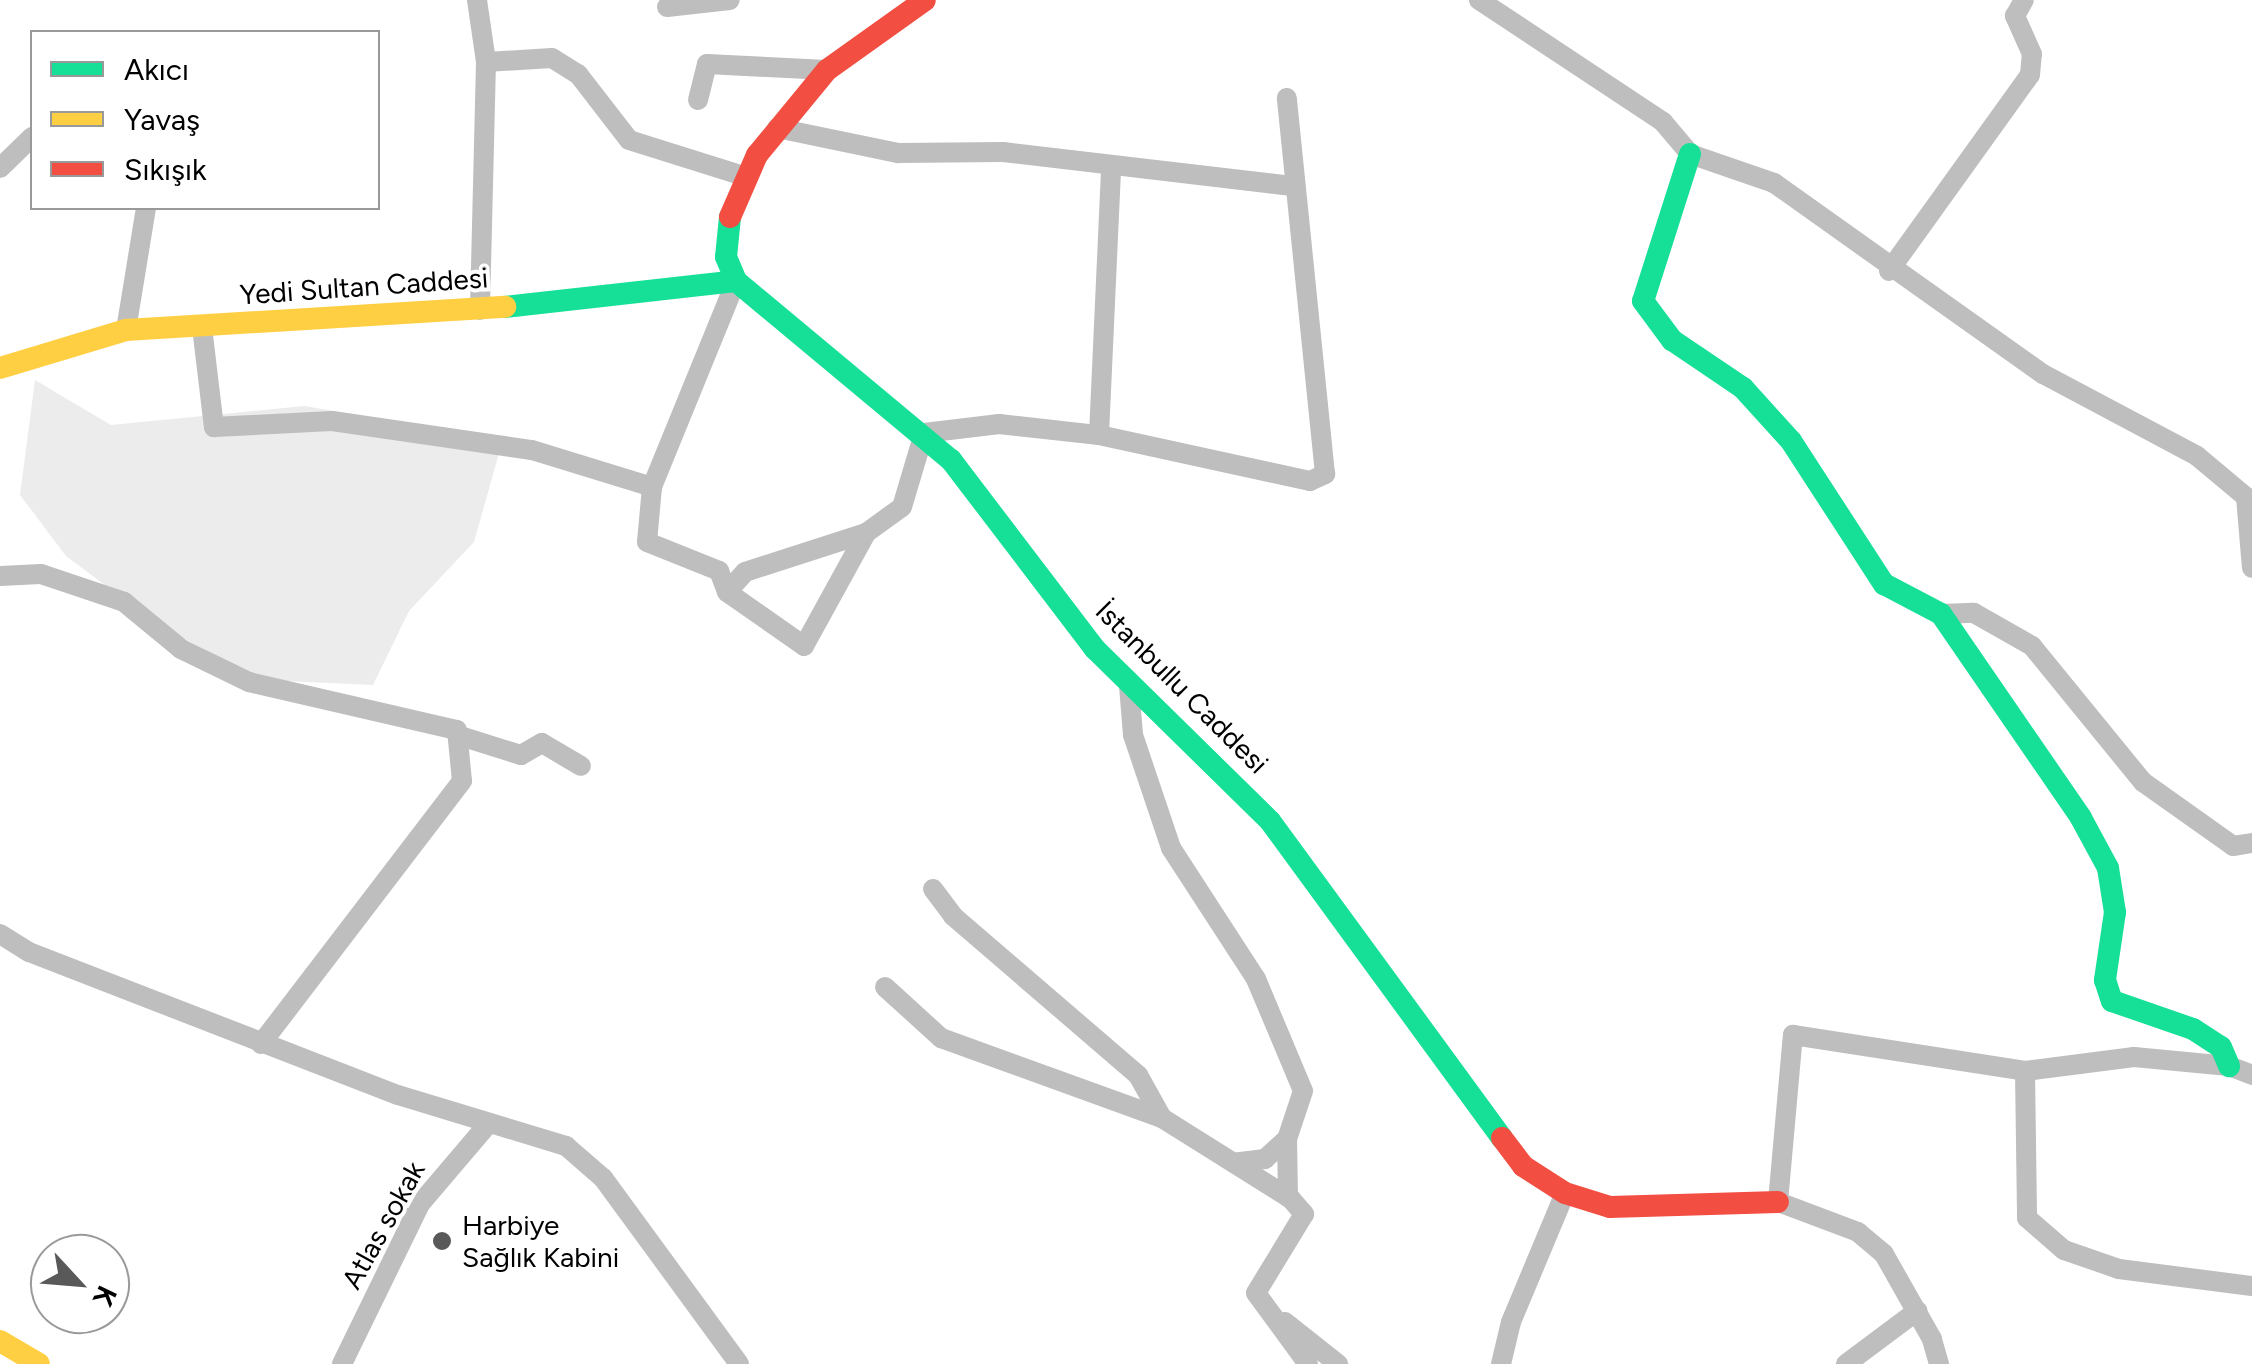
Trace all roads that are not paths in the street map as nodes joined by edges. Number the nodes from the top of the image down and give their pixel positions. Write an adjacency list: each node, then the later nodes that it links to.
1 (477, 0): 7 (street)
2 (730, 0): 6 (street)
3 (925, 0): 8 (street)
4 (1478, 0): 13 (street)
5 (2024, 0): 19 (street)
6 (667, 7)
7 (486, 62): 16 (street); 21 (street)
8 (827, 70): 10 (street); 11 (street)
9 (1287, 98): 17 (street)
10 (698, 100)
11 (777, 128): 14 (street); 16 (street)
12 (30, 139): 15 (street)
13 (1690, 154): 19 (street); 33 (street)
14 (1112, 167): 17 (street); 26 (street)
15 (0, 168)
16 (744, 176): 20 (street)
17 (1292, 186): 26 (street)
18 (146, 210): 23 (street)
19 (1890, 271): 28 (street)
20 (736, 280): 21 (street, Yedi Sultan Caddesi); 25 (street, İstanbullu Caddesi); 27 (street)
21 (480, 310): 22 (street, Yedi Sultan Caddesi)
22 (202, 327): 23 (street, Yedi Sultan Caddesi); 27 (street)
23 (126, 330): 24 (street, Yedi Sultan Caddesi)
24 (0, 368)
25 (924, 433): 26 (street); 29 (street); 34 (street, İstanbullu Caddesi)
26 (1099, 435)
27 (652, 488): 32 (street)
28 (2249, 495): 30 (street)
29 (866, 534): 32 (street); 32 (street)
30 (2252, 568)
31 (0, 576): 35 (street)
32 (726, 592)
33 (1942, 614): 37 (street); 42 (street)
34 (1129, 686): 47 (street); 49 (street, İstanbullu Caddesi)
35 (457, 736): 36 (street); 41 (street)
36 (580, 766)
37 (2252, 842)
38 (933, 889): 45 (street)
39 (0, 934): 41 (street)
40 (886, 987): 45 (street)
41 (261, 1044): 46 (street)
42 (2229, 1066): 43 (street); 44 (street)
43 (2025, 1071): 51 (street); 52 (street)
44 (2252, 1075)
45 (1162, 1118): 48 (street)
46 (488, 1124): 57 (street, Atlas sokak); 58 (street)
47 (1287, 1138): 48 (street); 50 (street)
48 (1234, 1163): 50 (street)
49 (1564, 1194): 51 (street, İstanbullu Caddesi); 61 (street)
50 (1288, 1197): 54 (street)
51 (1778, 1202): 53 (street)
52 (2252, 1286)
53 (1917, 1311): 62 (street); 63 (street)
54 (1272, 1313): 59 (street); 60 (street)
55 (0, 1341): 56 (street)
56 (39, 1364)
57 (342, 1364)
58 (740, 1364)
59 (1308, 1364)
60 (1338, 1364)
61 (1501, 1364)
62 (1846, 1364)
63 (1938, 1364)

